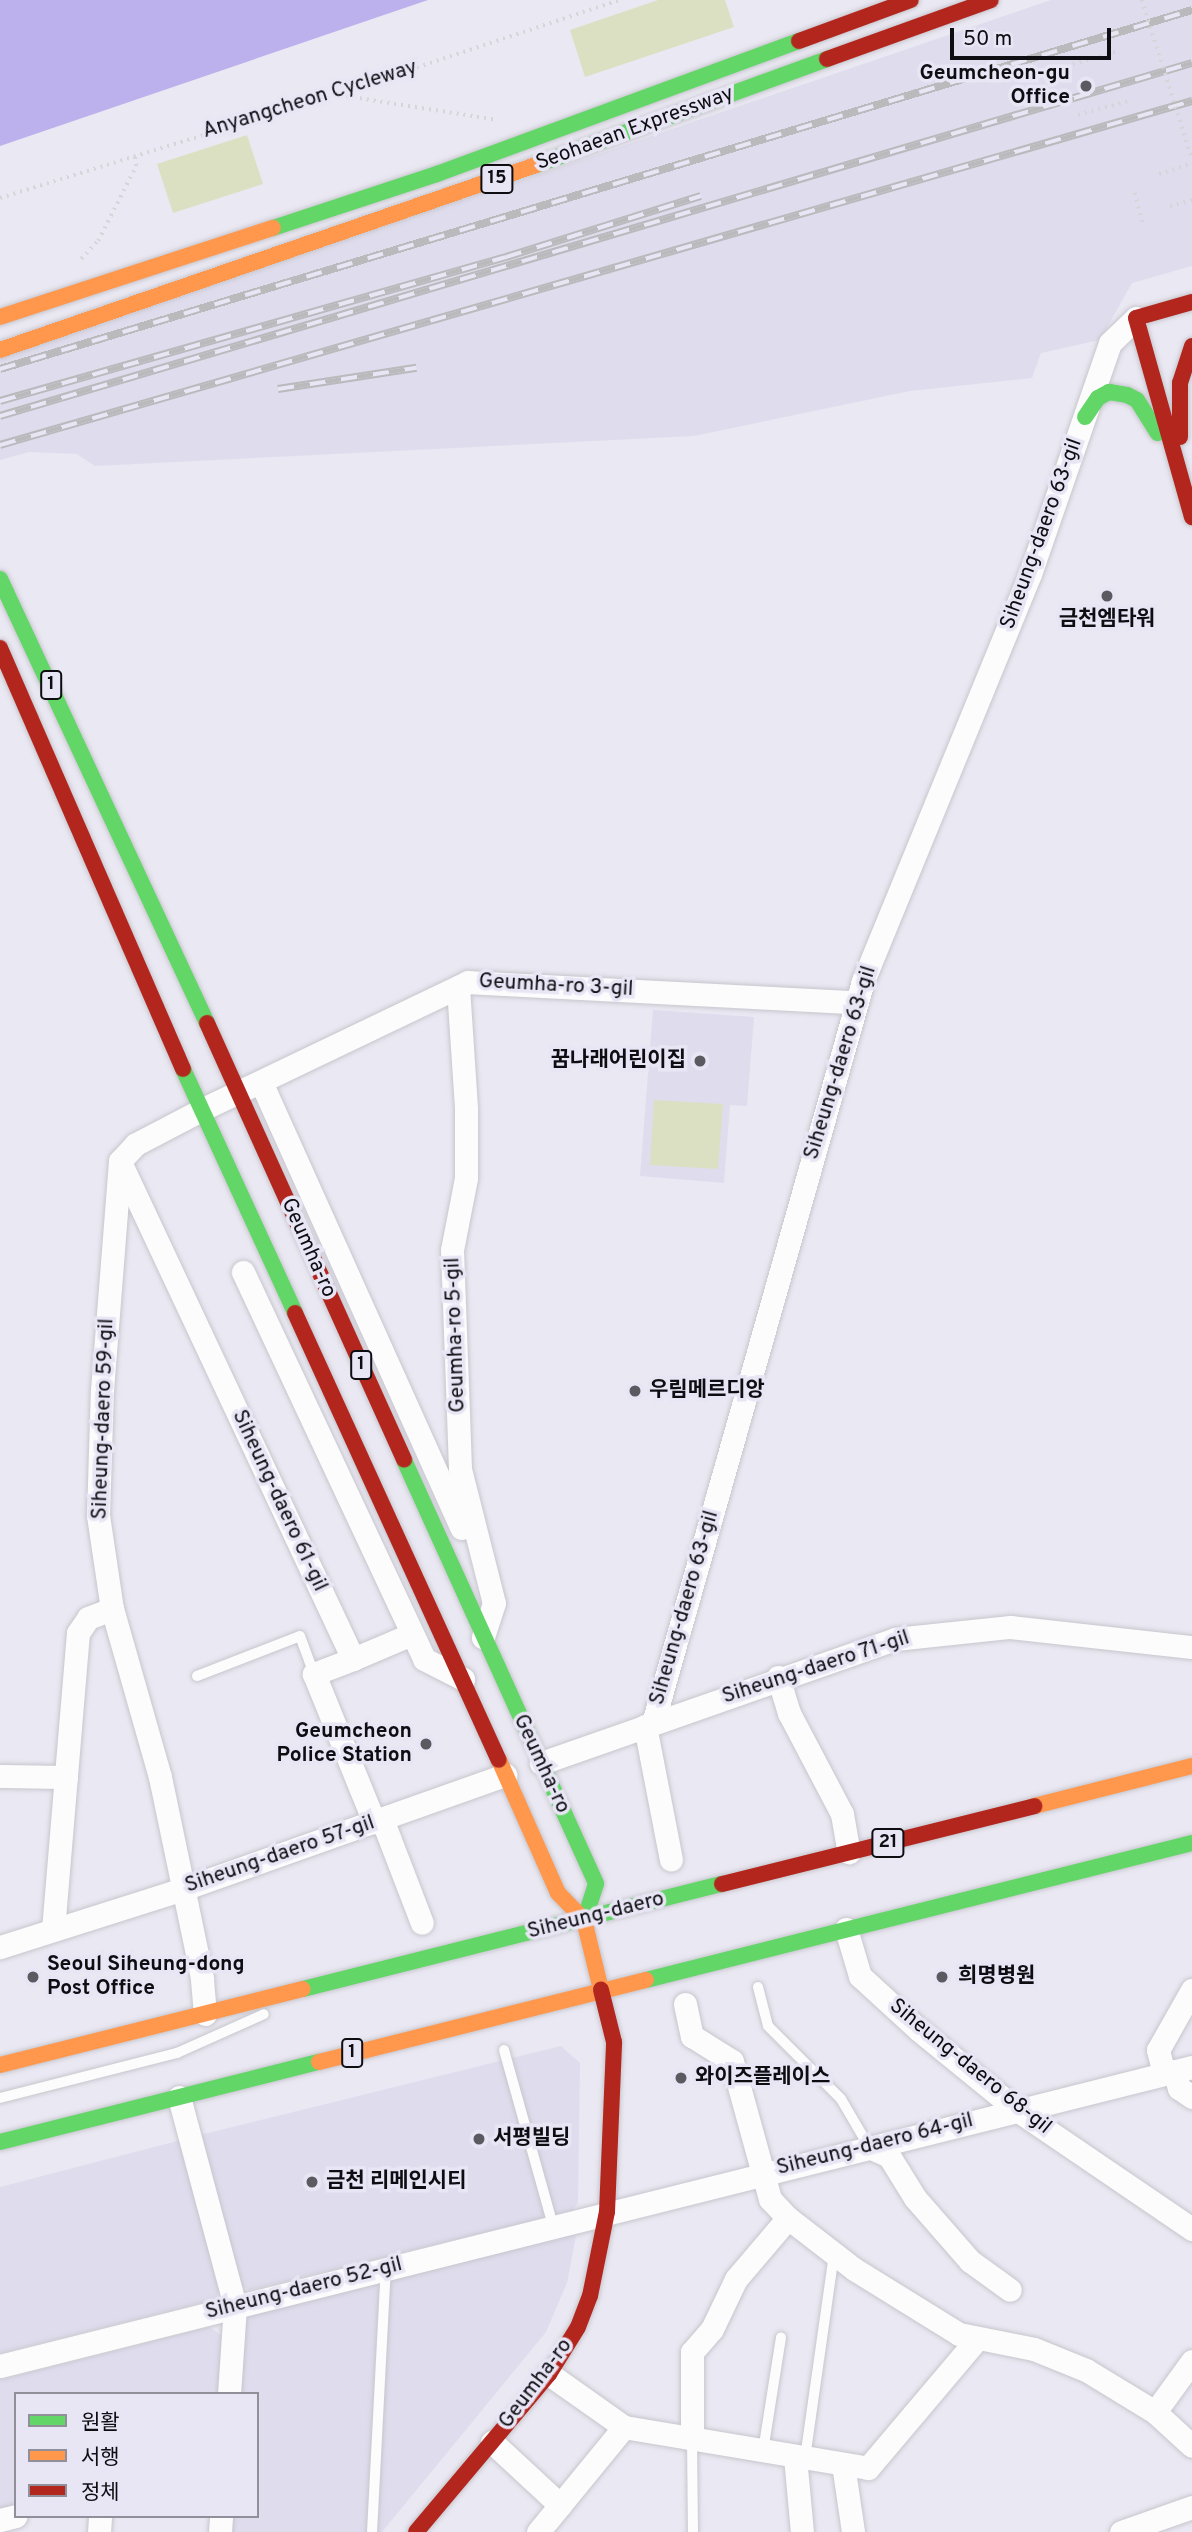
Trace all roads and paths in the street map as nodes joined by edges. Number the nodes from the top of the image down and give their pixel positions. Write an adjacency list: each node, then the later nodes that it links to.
1 (620, 0): 7 (path, Anyangcheon Cycleway)
2 (911, 0): 21 (main road, Seohaean Expressway / 15, bridge)
3 (991, 0): 24 (main road, Seohaean Expressway / 15)
4 (1142, 0): 12 (path, bridge)
5 (1115, 52): 6 (path)
6 (1066, 66)
7 (337, 94): 10 (path); 11 (path, Anyangcheon Cycleway)
8 (1128, 101): 9 (path)
9 (1078, 115)
10 (508, 121)
11 (134, 154): 15 (path, Anyangcheon Cycleway); 19 (path)
12 (1192, 161): 13 (path)
13 (1158, 174)
14 (1135, 192): 18 (path)
15 (0, 198)
16 (1192, 200): 17 (path)
17 (1170, 206)
18 (1143, 226)
19 (79, 261)
20 (1192, 302): 22 (main road)
21 (0, 317)
22 (1136, 318): 25 (street, Siheung-daero 63-gil); 26 (main road)
23 (1192, 346): 26 (main road)
24 (0, 350)
25 (1085, 417): 26 (main road); 31 (street, Siheung-daero 63-gil)
26 (1180, 470): 27 (main road)
27 (1192, 517)
28 (0, 579): 33 (main road, Geumha-ro / 1)
29 (0, 648): 34 (main road, Geumha-ro / 1)
30 (458, 987): 31 (street, Geumha-ro 3-gil); 32 (street, Geumha-ro 3-gil); 37 (street, Geumha-ro 5-gil)
31 (856, 1002): 47 (street, Siheung-daero 63-gil)
32 (261, 1082): 33 (street, Geumha-ro 3-gil); 37 (street)
33 (239, 1093): 34 (street, Geumha-ro 3-gil); 40 (main road, Geumha-ro / 1)
34 (201, 1110): 35 (street); 46 (main road, Geumha-ro / 1)
35 (120, 1161): 38 (street, Siheung-daero 59-gil); 42 (street, Siheung-daero 61-gil)
36 (243, 1272): 39 (street)
37 (484, 1579): 40 (street, Geumha-ro 5-gil)
38 (112, 1609): 52 (street); 57 (street, Siheung-daero 59-gil)
39 (412, 1634): 42 (street); 46 (street)
40 (483, 1636): 48 (main road, Geumha-ro / 1)
41 (1192, 1647): 45 (street, Siheung-daero 71-gil)
42 (353, 1659): 43 (street)
43 (314, 1674): 44 (lane); 53 (street)
44 (197, 1676)
45 (778, 1677): 47 (street, Siheung-daero 71-gil); 55 (street)
46 (463, 1679): 50 (main road, Geumha-ro / 1)
47 (649, 1725): 48 (street, Siheung-daero 63-gil); 56 (street)
48 (541, 1763): 58 (main road, Geumha-ro / 1)
49 (1192, 1766): 55 (main road, Siheung-daero / 21)
50 (505, 1775): 53 (street, Siheung-daero 57-gil); 58 (main road, Geumha-ro / 1)
51 (0, 1776): 52 (street)
52 (66, 1777): 61 (street)
53 (378, 1821): 57 (street, Siheung-daero 57-gil); 59 (street)
54 (1192, 1843): 60 (main road)
55 (849, 1852): 58 (main road, Siheung-daero / 21)
56 (671, 1860)
57 (183, 1889): 61 (street, Siheung-daero 57-gil); 68 (street, Siheung-daero 59-gil)
58 (584, 1920): 63 (main road, Siheung-daero); 65 (main road, Geumha-ro)
59 (422, 1923)
60 (846, 1929): 65 (main road); 75 (street, Siheung-daero 68-gil)
61 (52, 1930): 62 (street, Siheung-daero 57-gil)
62 (0, 1947)
63 (347, 1978): 68 (main road, Siheung-daero); 74 (lane)
64 (758, 1987): 79 (lane)
65 (601, 1990): 72 (main road, 1); 81 (main road, Geumha-ro)
66 (1192, 1990): 71 (street)
67 (685, 2004): 80 (street)
68 (205, 2014): 70 (main road, Siheung-daero)
69 (504, 2050): 83 (lane)
70 (0, 2065)
71 (1177, 2071): 73 (street); 75 (street, Siheung-daero 64-gil)
72 (179, 2096): 76 (main road, 1); 88 (street)
73 (1192, 2097)
74 (0, 2098)
75 (1017, 2110): 79 (street, Siheung-daero 64-gil); 84 (street, Siheung-daero 68-gil)
76 (103, 2116): 77 (lane); 78 (main road, 1)
77 (13, 2125)
78 (0, 2142)
79 (869, 2147): 80 (street, Siheung-daero 64-gil); 87 (street)
80 (762, 2174): 81 (street); 82 (street)
81 (607, 2212): 83 (street, Siheung-daero 52-gil); 93 (main road, Geumha-ro)
82 (788, 2218): 85 (street); 97 (street)
83 (552, 2226): 86 (street, Siheung-daero 52-gil)
84 (1192, 2229)
85 (834, 2253): 90 (street); 101 (lane)
86 (386, 2268): 88 (street, Siheung-daero 52-gil); 105 (lane)
87 (1010, 2290)
88 (235, 2306): 92 (street, Siheung-daero 52-gil); 94 (street)
89 (781, 2337): 100 (lane)
90 (977, 2339): 95 (street); 102 (street)
91 (1192, 2361): 95 (street)
92 (0, 2366)
93 (549, 2374): 96 (street); 98 (main road, Geumha-ro)
94 (229, 2392)
95 (1155, 2412): 99 (street)
96 (624, 2427): 97 (street); 103 (street)
97 (692, 2439): 100 (street); 108 (lane)
98 (492, 2442): 103 (street); 106 (main road, Geumha-ro)
99 (1192, 2446)
100 (764, 2451): 101 (street)
101 (800, 2457): 102 (street); 109 (street)
102 (842, 2465): 110 (street)
103 (560, 2505): 107 (street)
104 (1192, 2507): 111 (street)
105 (372, 2532)
106 (416, 2532)
107 (538, 2532)
108 (693, 2532)
109 (802, 2532)
110 (853, 2532)
111 (1121, 2532)

